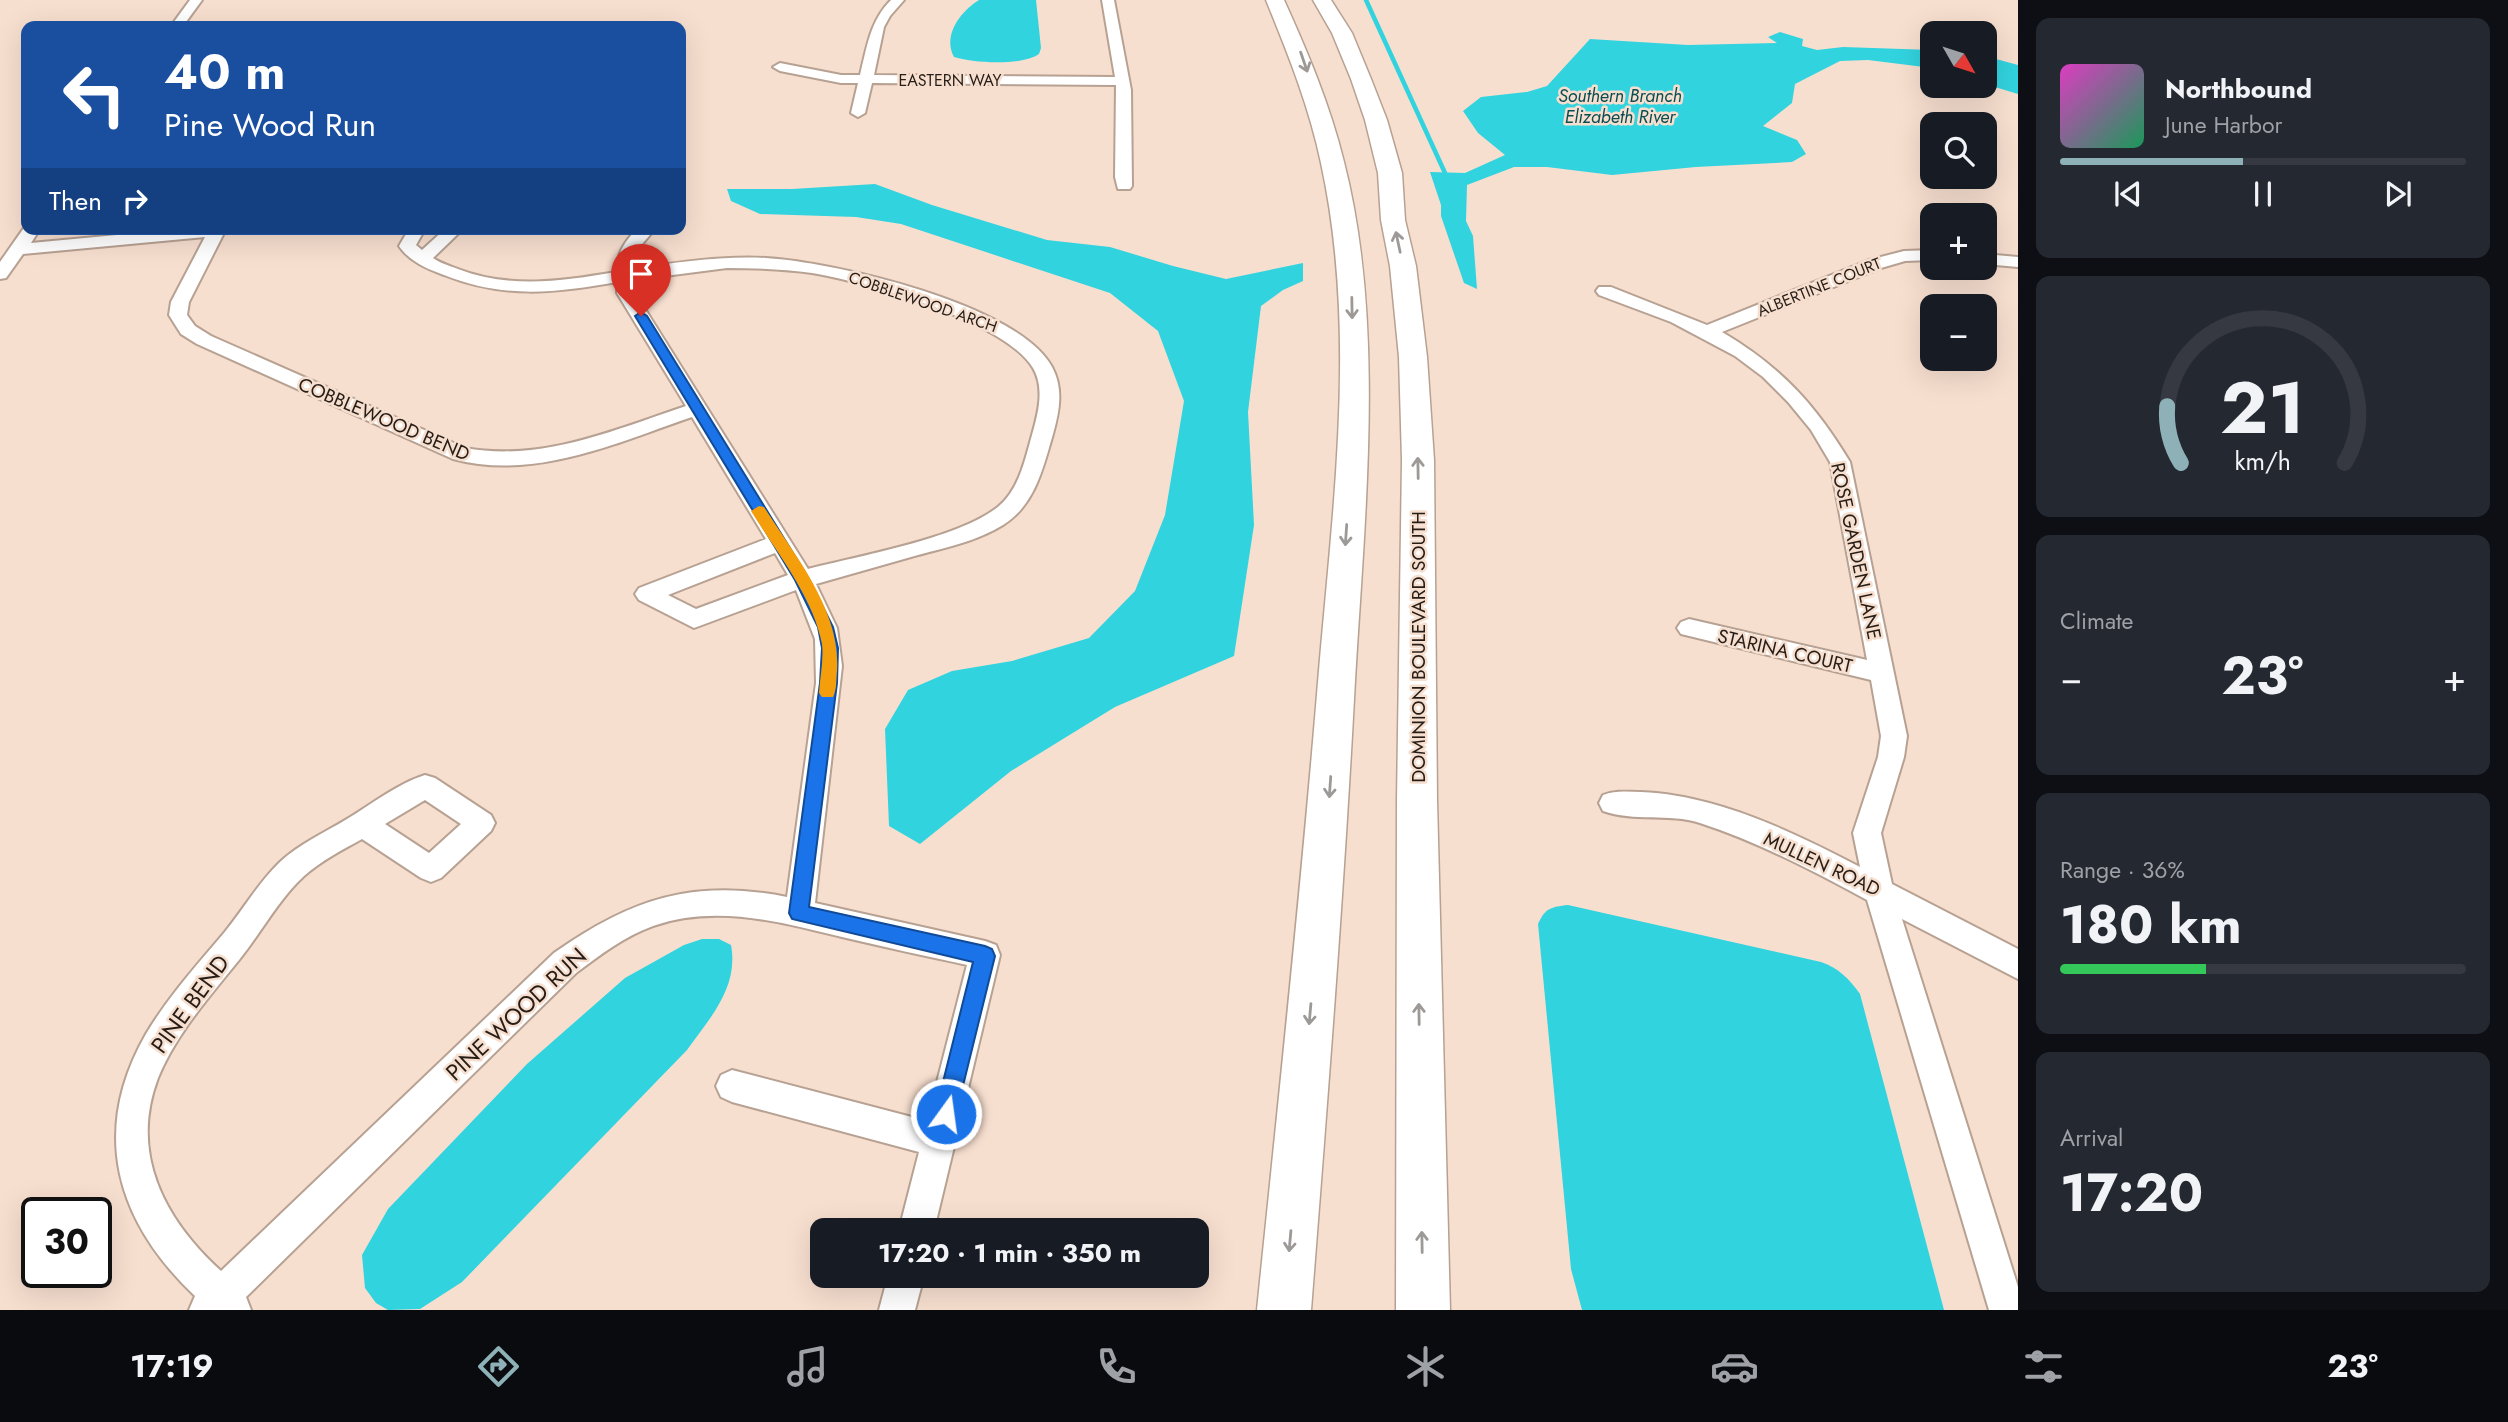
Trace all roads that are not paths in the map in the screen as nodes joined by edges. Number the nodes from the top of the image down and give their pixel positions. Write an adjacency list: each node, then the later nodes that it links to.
1 (196, 0): 7 (street)
2 (898, 0): 10 (street)
3 (1108, 0): 11 (street)
4 (1275, 0): 45 (highway, one-way to 45)
5 (1322, 0): 8 (highway, DOMINION BOULEVARD SOUTH)
6 (1333, 0): 8 (highway)
7 (181, 21)
8 (1342, 33): 46 (highway, DOMINION BOULEVARD SOUTH, one-way to 8)
9 (780, 67): 10 (street, EASTERN WAY)
10 (865, 79): 11 (street, EASTERN WAY); 12 (street)
11 (1121, 81): 13 (street)
12 (858, 113)
13 (1124, 186)
14 (28, 235): 20 (street)
15 (165, 235): 20 (street)
16 (214, 235): 29 (street, COBBLEWOOD BEND)
17 (413, 235): 22 (street)
18 (448, 235): 22 (street)
19 (642, 235): 26 (street)
20 (18, 249): 25 (street)
21 (1920, 255): 28 (street, ALBERTINE COURT)
22 (424, 257): 26 (street, COBBLEWOOD ARCH)
23 (1997, 260): 24 (street)
24 (2018, 262)
25 (0, 274)
26 (625, 274): 29 (street); 31 (street, COBBLEWOOD ARCH)
27 (1605, 291): 28 (street, ROSE GARDEN LANE)
28 (1709, 331): 33 (street, ROSE GARDEN LANE)
29 (697, 409): 30 (street)
30 (778, 543): 31 (street); 31 (street, COBBLEWOOD ARCH)
31 (802, 579): 37 (street)
32 (1689, 628): 33 (street, STARINA COURT)
33 (1881, 673): 36 (street, ROSE GARDEN LANE)
34 (1613, 803): 36 (street, MULLEN ROAD)
35 (362, 824): 43 (street, PINE BEND)
36 (1879, 891): 38 (street, MULLEN ROAD); 47 (street, ROSE GARDEN LANE)
37 (799, 913): 40 (street, PINE WOOD RUN); 43 (street, PINE WOOD RUN)
38 (2018, 965)
39 (733, 1086): 40 (street)
40 (939, 1141): 41 (street)
41 (920, 1218)
42 (903, 1288): 44 (street)
43 (221, 1305)
44 (897, 1310)
45 (1284, 1310)
46 (1423, 1310)
47 (2007, 1310)

